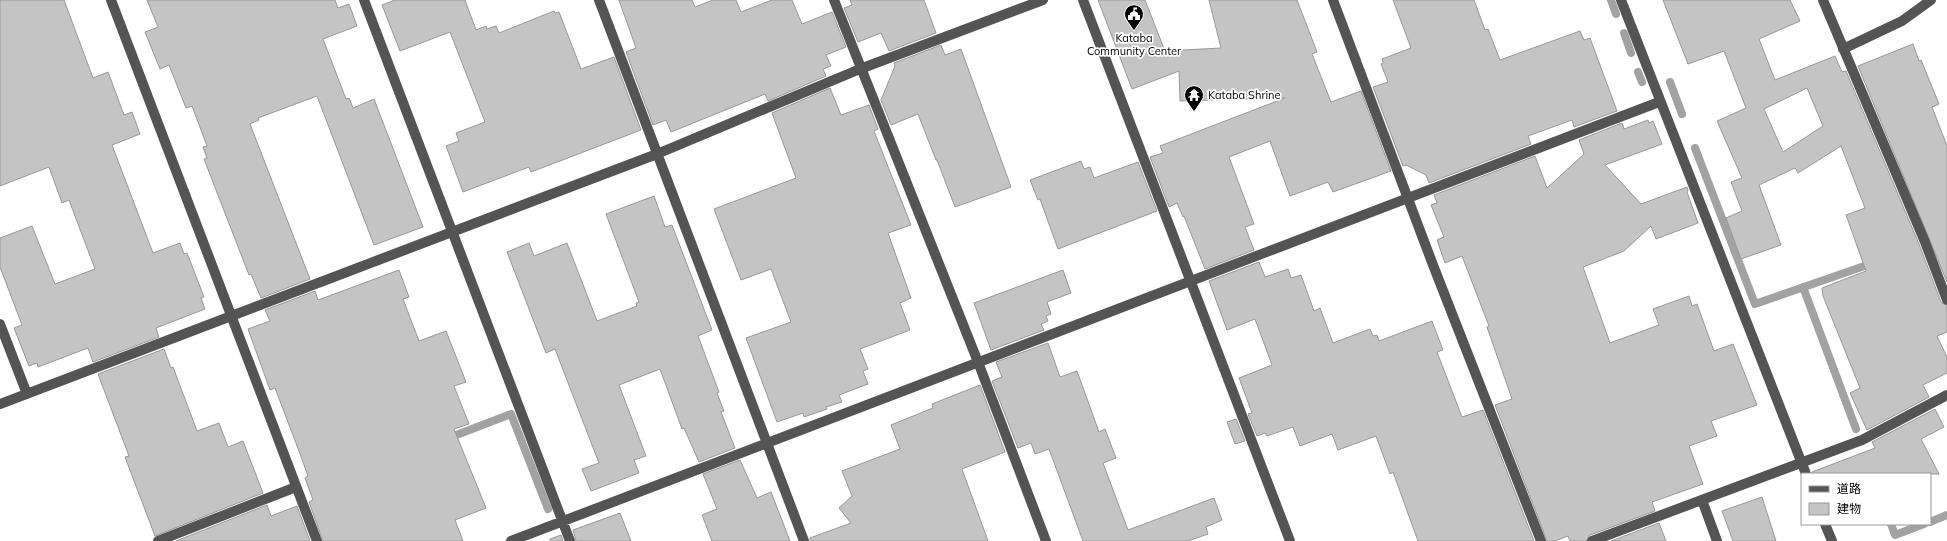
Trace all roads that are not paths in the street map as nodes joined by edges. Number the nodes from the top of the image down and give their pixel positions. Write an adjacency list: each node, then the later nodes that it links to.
1 (111, 0): 19 (street)
2 (364, 0): 16 (street)
3 (599, 0): 14 (street)
4 (834, 0): 12 (street)
5 (1043, 0): 12 (street)
6 (1083, 0): 17 (street)
7 (1333, 0): 15 (street)
8 (1621, 0): 13 (street)
9 (1823, 0): 11 (street)
10 (1931, 0): 11 (street)
11 (1843, 49): 18 (street)
12 (860, 69): 14 (street); 21 (street)
13 (1659, 102): 15 (street); 26 (street)
14 (657, 154): 16 (street); 25 (street)
15 (1407, 198): 17 (street); 39 (street)
16 (453, 231): 19 (street); 30 (street)
17 (1190, 281): 21 (street); 38 (street)
18 (1947, 300)
19 (231, 315): 22 (street); 28 (street)
20 (0, 324): 22 (street)
21 (978, 362): 25 (street); 37 (street)
22 (27, 394): 24 (street)
23 (1947, 395): 26 (street)
24 (0, 404)
25 (767, 443): 30 (street); 36 (street)
26 (1802, 462): 27 (street); 29 (street)
27 (1806, 473)
28 (296, 487): 32 (street); 33 (street)
29 (1702, 500): 40 (street); 41 (street)
30 (562, 521): 34 (street); 35 (street)
31 (1825, 525): 42 (street)
32 (158, 541)
33 (317, 541)
34 (511, 541)
35 (570, 541)
36 (804, 541)
37 (1046, 541)
38 (1290, 541)
39 (1541, 541)
40 (1592, 541)
41 (1717, 541)
42 (1832, 541)

